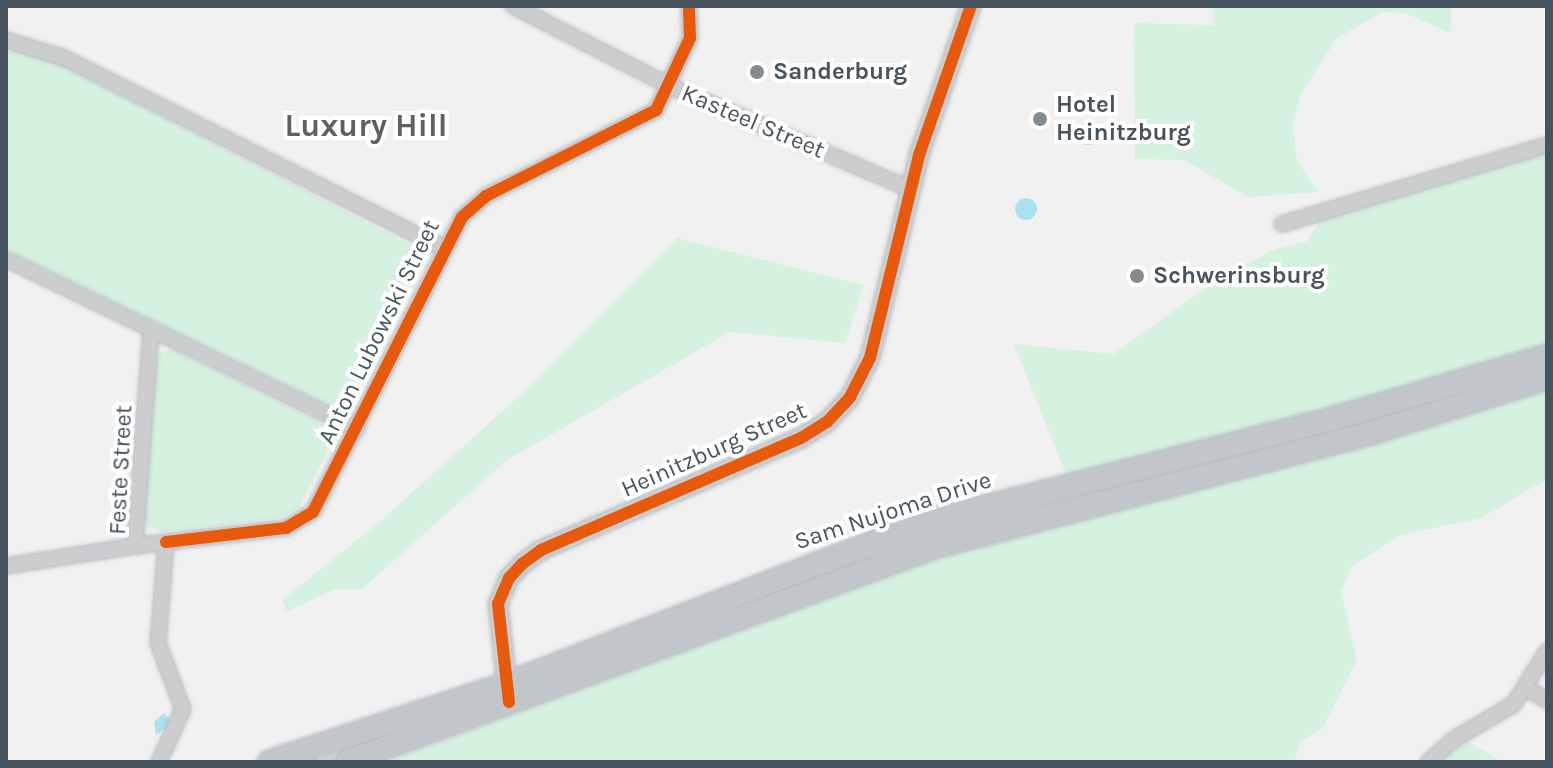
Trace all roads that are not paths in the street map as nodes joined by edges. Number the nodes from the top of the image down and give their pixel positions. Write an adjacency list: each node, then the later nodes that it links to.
1 (513, 6): 5 (street, Kasteel Street)
2 (689, 6): 5 (street)
3 (971, 6): 7 (street, Heinitzburg Street)
4 (6, 40): 9 (street, Anton Lubowski Street)
5 (672, 87): 7 (street, Kasteel Street); 9 (street, Anton Lubowski Street)
6 (1547, 145): 8 (street)
7 (910, 189): 20 (street, Heinitzburg Street)
8 (1282, 224)
9 (444, 248): 14 (street, Anton Lubowski Street)
10 (6, 259): 11 (street, Anton Lubowski Street)
11 (151, 331): 14 (street, Anton Lubowski Street); 16 (street, Feste Street)
12 (1547, 356): 20 (highway, Sam Nujoma Drive)
13 (1547, 378): 20 (highway, Sam Nujoma Drive)
14 (357, 429): 15 (street, Anton Lubowski Street)
15 (166, 542): 16 (street, Feste Street); 23 (street, Feste Street)
16 (135, 546): 17 (street)
17 (6, 566)
18 (1547, 651): 19 (street)
19 (1526, 688): 21 (street); 26 (street)
20 (508, 693): 22 (highway, Sam Nujoma Drive); 25 (highway, Sam Nujoma Drive)
21 (1547, 700)
22 (328, 753): 24 (highway, Sam Nujoma Drive)
23 (159, 762)
24 (269, 762)
25 (347, 762)
26 (1428, 762)

